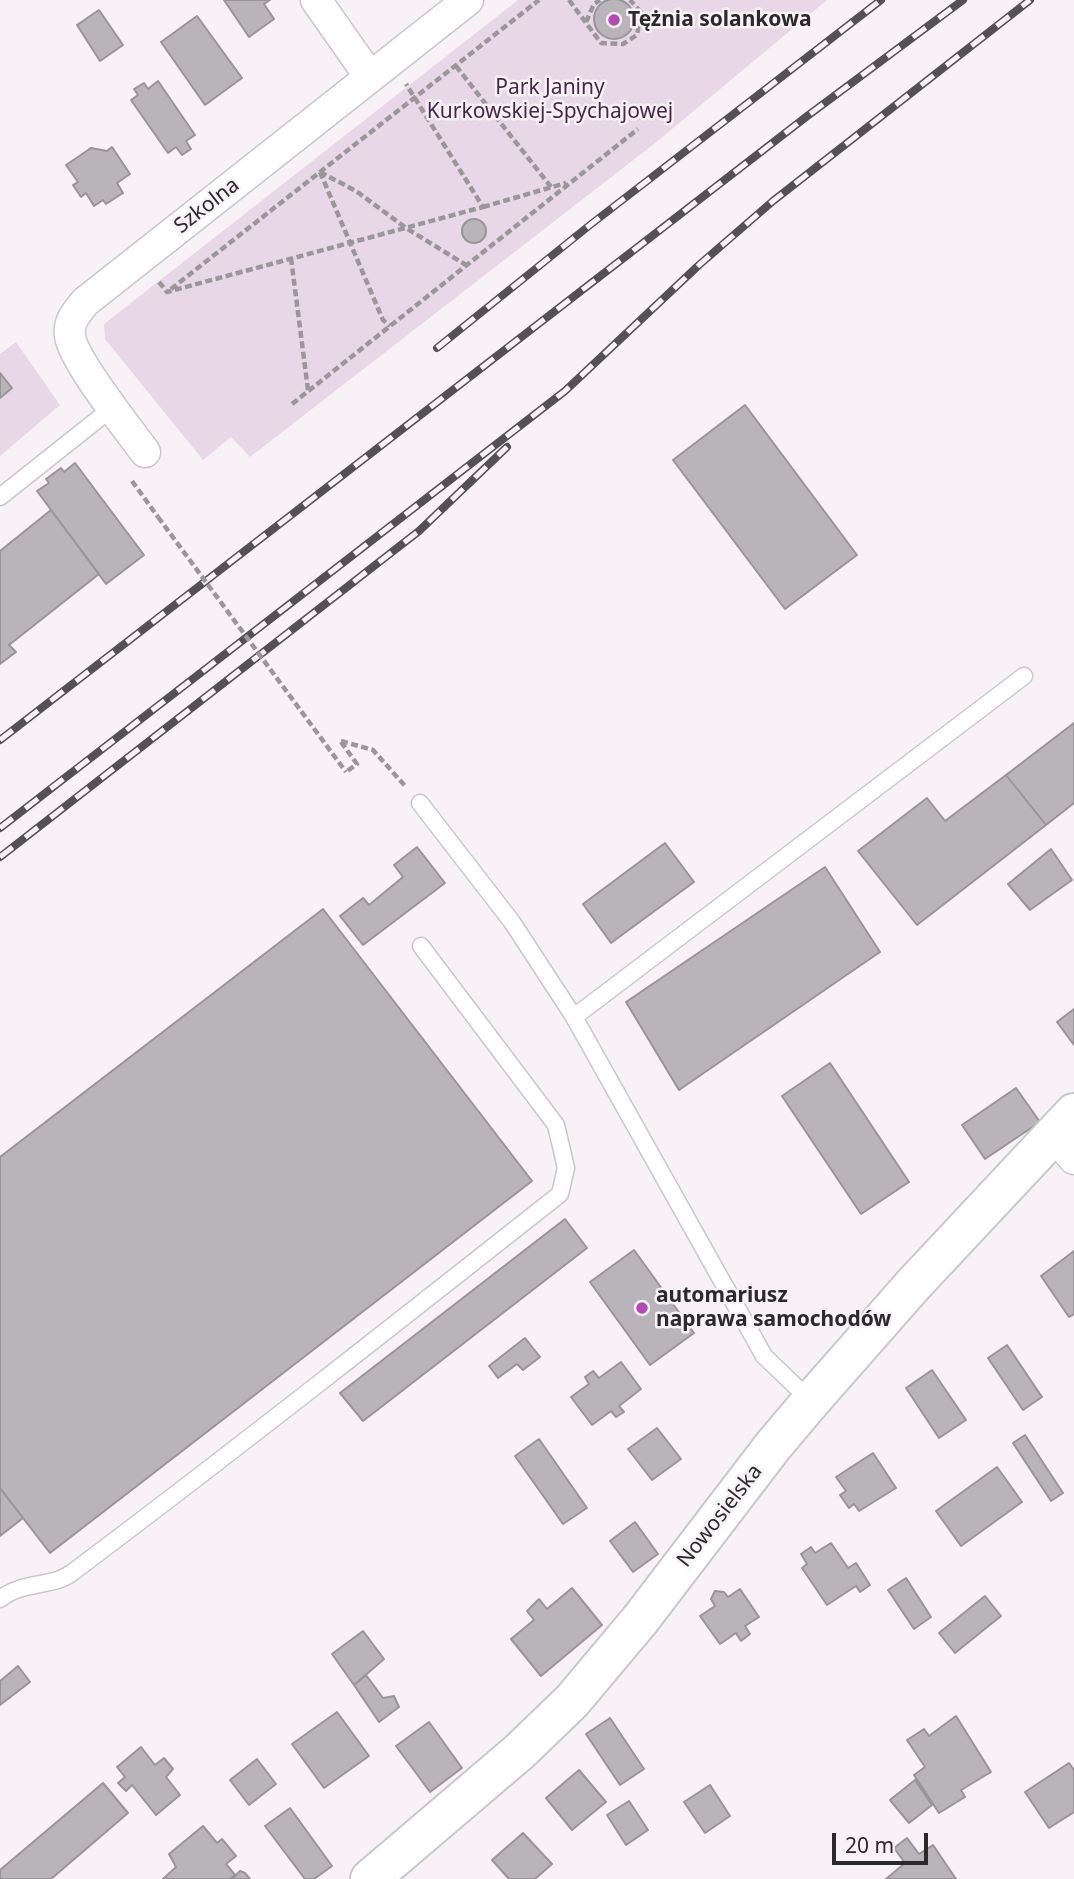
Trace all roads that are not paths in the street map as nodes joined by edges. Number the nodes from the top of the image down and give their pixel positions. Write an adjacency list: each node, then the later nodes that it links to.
1 (316, 0): 3 (street)
2 (468, 0): 3 (street, Szkolna)
3 (370, 77): 4 (street, Szkolna)
4 (112, 408): 5 (street, Szkolna); 6 (lane)
5 (135, 463)
6 (0, 497)
7 (1024, 676): 10 (lane)
8 (420, 803): 10 (lane)
9 (421, 946): 13 (lane)
10 (574, 1017): 12 (lane)
11 (1067, 1136): 12 (street, Nowosielska)
12 (811, 1401): 14 (street, Nowosielska)
13 (0, 1599)
14 (370, 1879)

